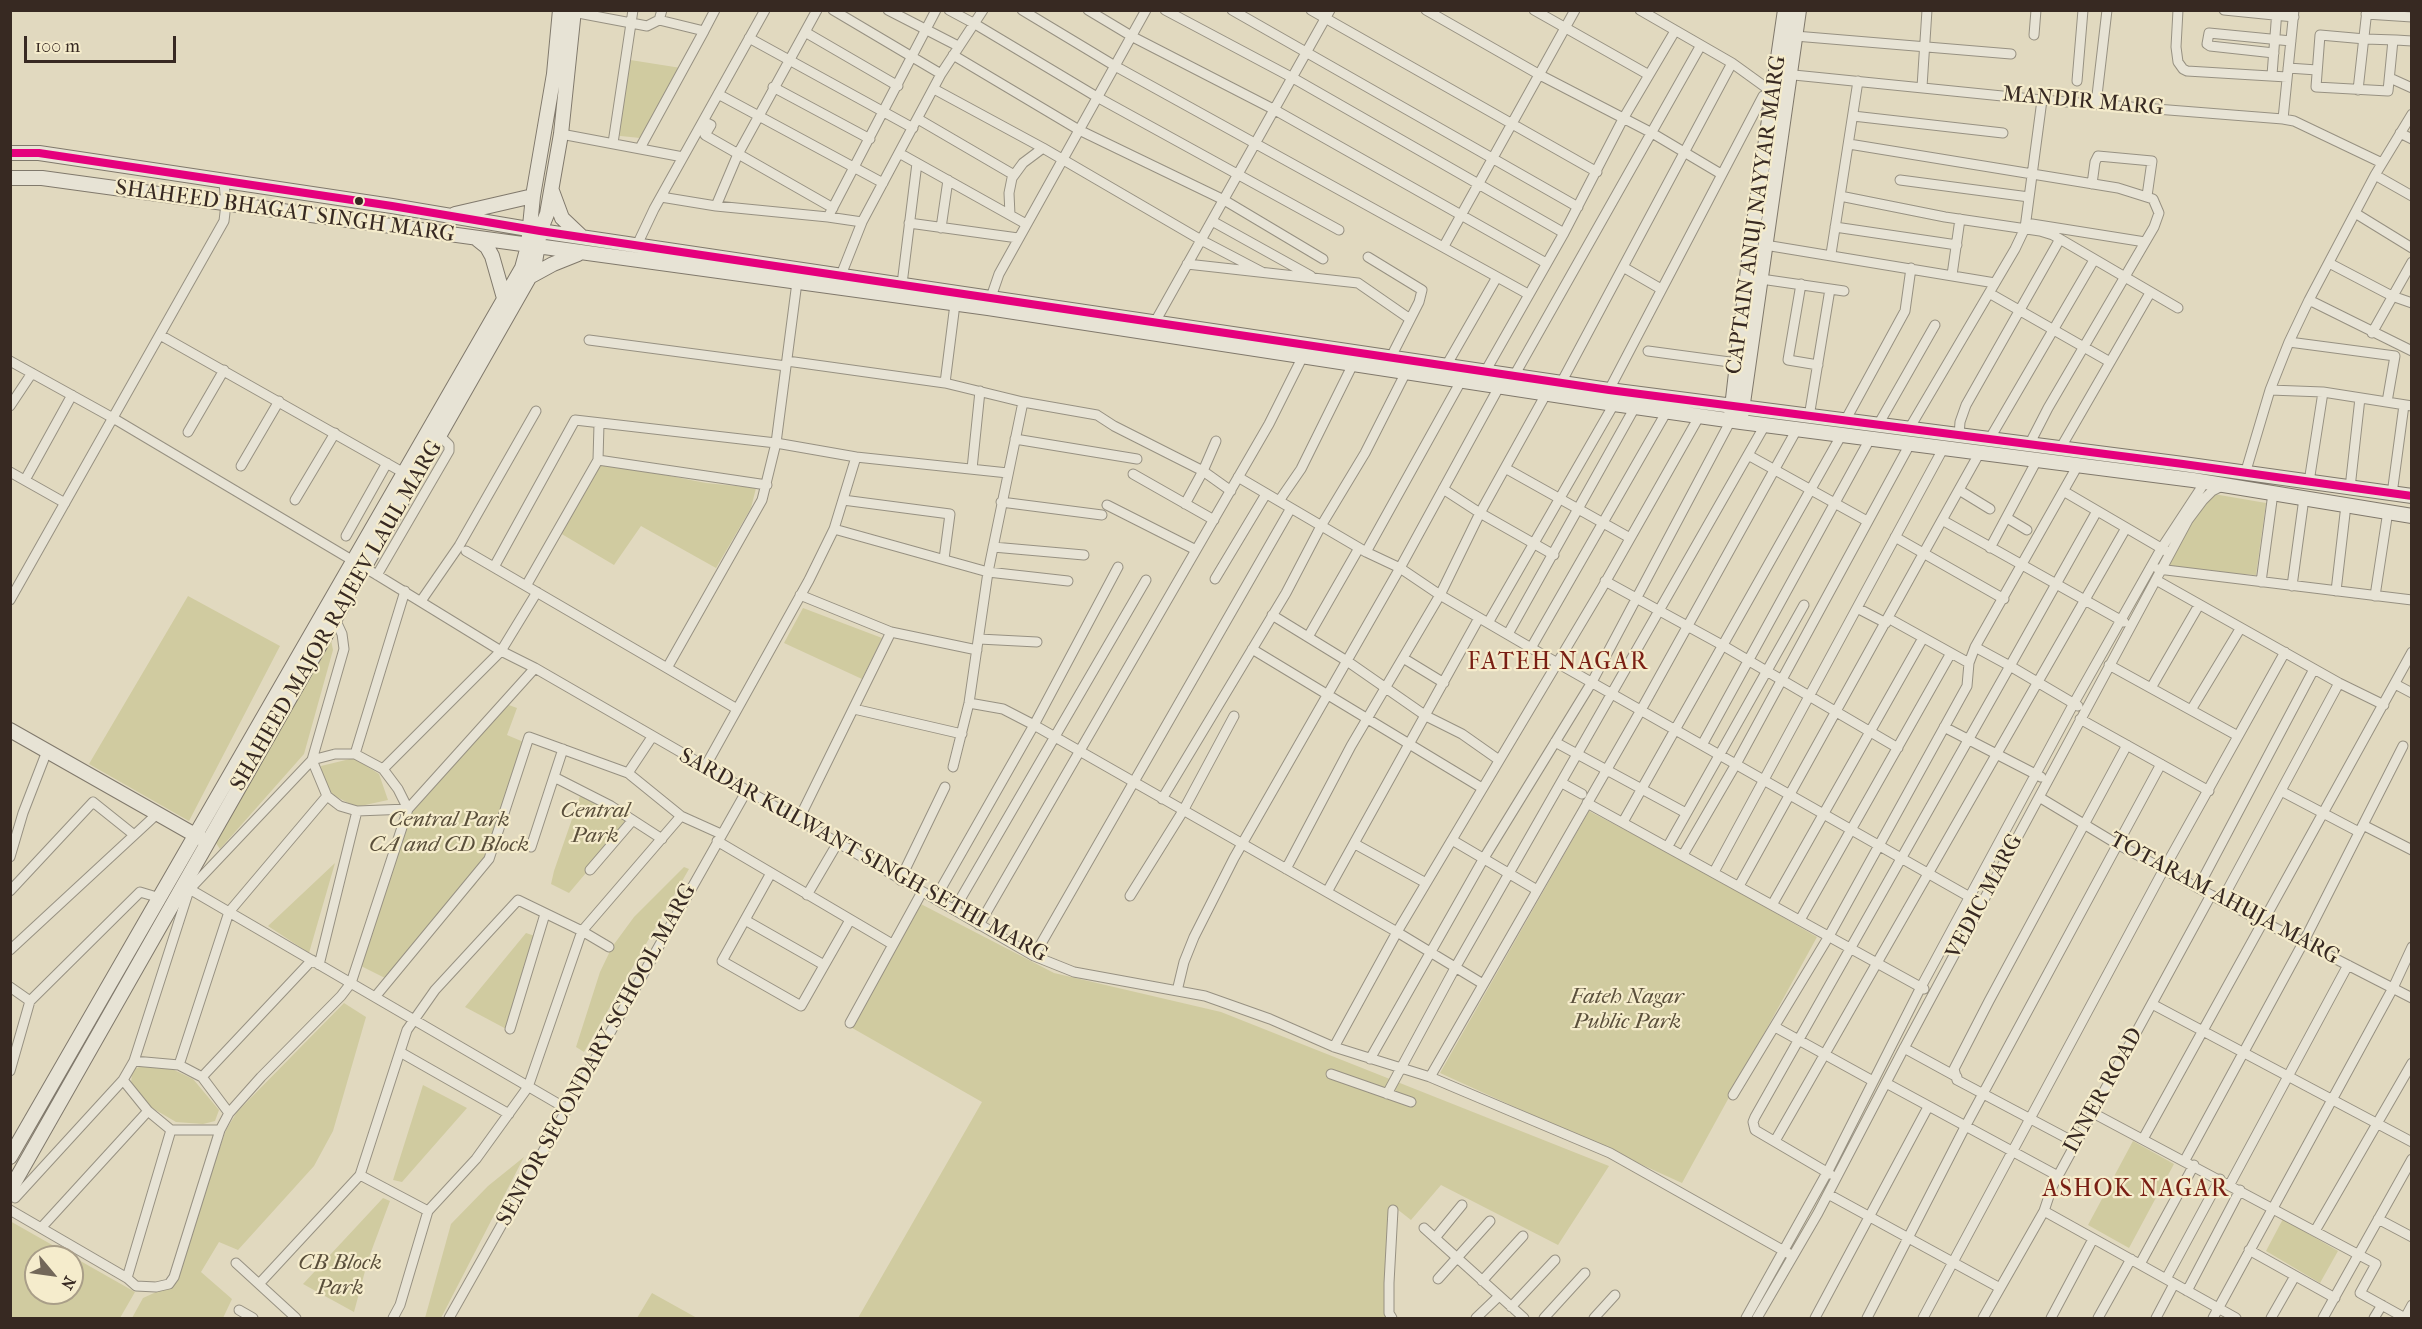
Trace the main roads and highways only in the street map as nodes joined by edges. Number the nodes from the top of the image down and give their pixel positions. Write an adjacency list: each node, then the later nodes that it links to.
1 (1785, 10): 20 (main road, CAPTAIN ANUJ NAYYAR MARG)
2 (1799, 10): 20 (main road, CAPTAIN ANUJ NAYYAR MARG)
3 (569, 11): 6 (main road, SHAHEED MAJOR RAJEEV LAUL MARG); 7 (main road, SHAHEED MAJOR RAJEEV LAUL MARG)
4 (10, 153): 8 (main road)
5 (10, 178): 10 (main road, SHAHEED BHAGAT SINGH MARG)
6 (550, 186): 11 (main road, SHAHEED MAJOR RAJEEV LAUL MARG); 12 (main road)
7 (534, 196): 9 (main road); 11 (main road, SHAHEED MAJOR RAJEEV LAUL MARG)
8 (392, 206): 9 (main road); 10 (main road)
9 (450, 216): 11 (main road)
10 (392, 228): 13 (main road, SHAHEED BHAGAT SINGH MARG)
11 (535, 230): 12 (main road); 14 (main road, SHAHEED MAJOR RAJEEV LAUL MARG)
12 (582, 237): 18 (main road)
13 (476, 238): 14 (main road, SHAHEED BHAGAT SINGH MARG); 17 (main road)
14 (533, 247): 15 (main road, SHAHEED BHAGAT SINGH MARG); 16 (main road, SHAHEED MAJOR RAJEEV LAUL MARG); 17 (main road, SHAHEED MAJOR RAJEEV LAUL MARG)
15 (580, 254): 16 (main road); 18 (main road, SHAHEED BHAGAT SINGH MARG)
16 (531, 276): 25 (main road, SHAHEED MAJOR RAJEEV LAUL MARG)
17 (504, 298): 25 (main road, SHAHEED MAJOR RAJEEV LAUL MARG)
18 (989, 303): 19 (main road, SHAHEED BHAGAT SINGH MARG); 19 (main road)
19 (1612, 397): 20 (main road); 20 (main road, SHAHEED BHAGAT SINGH MARG)
20 (1737, 414): 21 (main road); 21 (main road, SHAHEED BHAGAT SINGH MARG)
21 (1843, 428): 22 (main road)
22 (1910, 435): 23 (main road); 24 (main road)
23 (2412, 496)
24 (2412, 516)
25 (359, 564): 27 (main road, SHAHEED MAJOR RAJEEV LAUL MARG); 27 (main road, SHAHEED MAJOR RAJEEV LAUL MARG)
26 (10, 730): 27 (main road)
27 (201, 839): 28 (main road, SHAHEED MAJOR RAJEEV LAUL MARG)
28 (181, 885): 29 (main road, SHAHEED MAJOR RAJEEV LAUL MARG); 30 (main road, SHAHEED MAJOR RAJEEV LAUL MARG)
29 (10, 1157)
30 (13, 1194)

